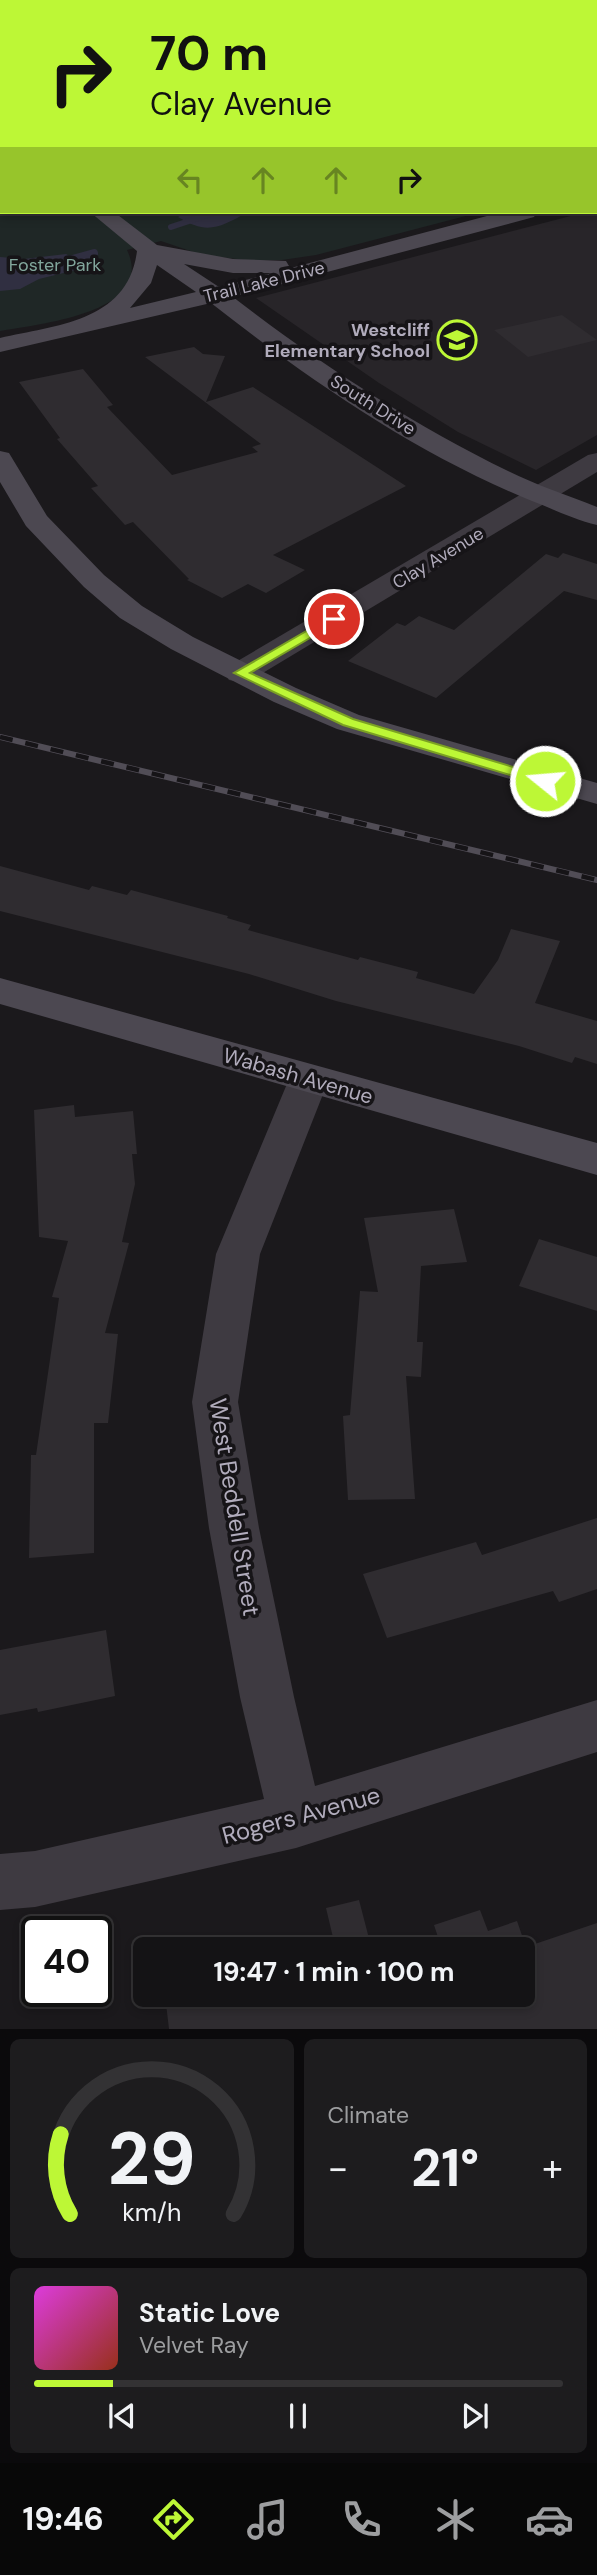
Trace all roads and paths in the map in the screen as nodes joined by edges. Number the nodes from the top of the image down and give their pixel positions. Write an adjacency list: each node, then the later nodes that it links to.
1 (103, 214): 3 (street, South Drive)
2 (519, 214): 4 (street, Trail Lake Drive)
3 (148, 250): 4 (street); 5 (street, South Drive); 6 (street)
4 (340, 262): 5 (street, Trail Lake Drive)
5 (215, 295): 6 (street, Trail Lake Drive); 10 (street, South Drive)
6 (94, 324): 7 (street, Trail Lake Drive)
7 (0, 345)
8 (0, 459): 12 (street)
9 (597, 461): 10 (street, Clay Avenue)
10 (541, 496): 11 (street, South Drive); 12 (street, Clay Avenue)
11 (597, 517)
12 (240, 673): 13 (street)
13 (597, 794)
14 (0, 991): 15 (street, Wabash Avenue)
15 (309, 1079): 16 (street, Wabash Avenue); 18 (street, West Beddell Street)
16 (597, 1159)
17 (597, 1726): 18 (street, Rogers Avenue)
18 (296, 1820): 19 (street, Rogers Avenue)
19 (0, 1882)

